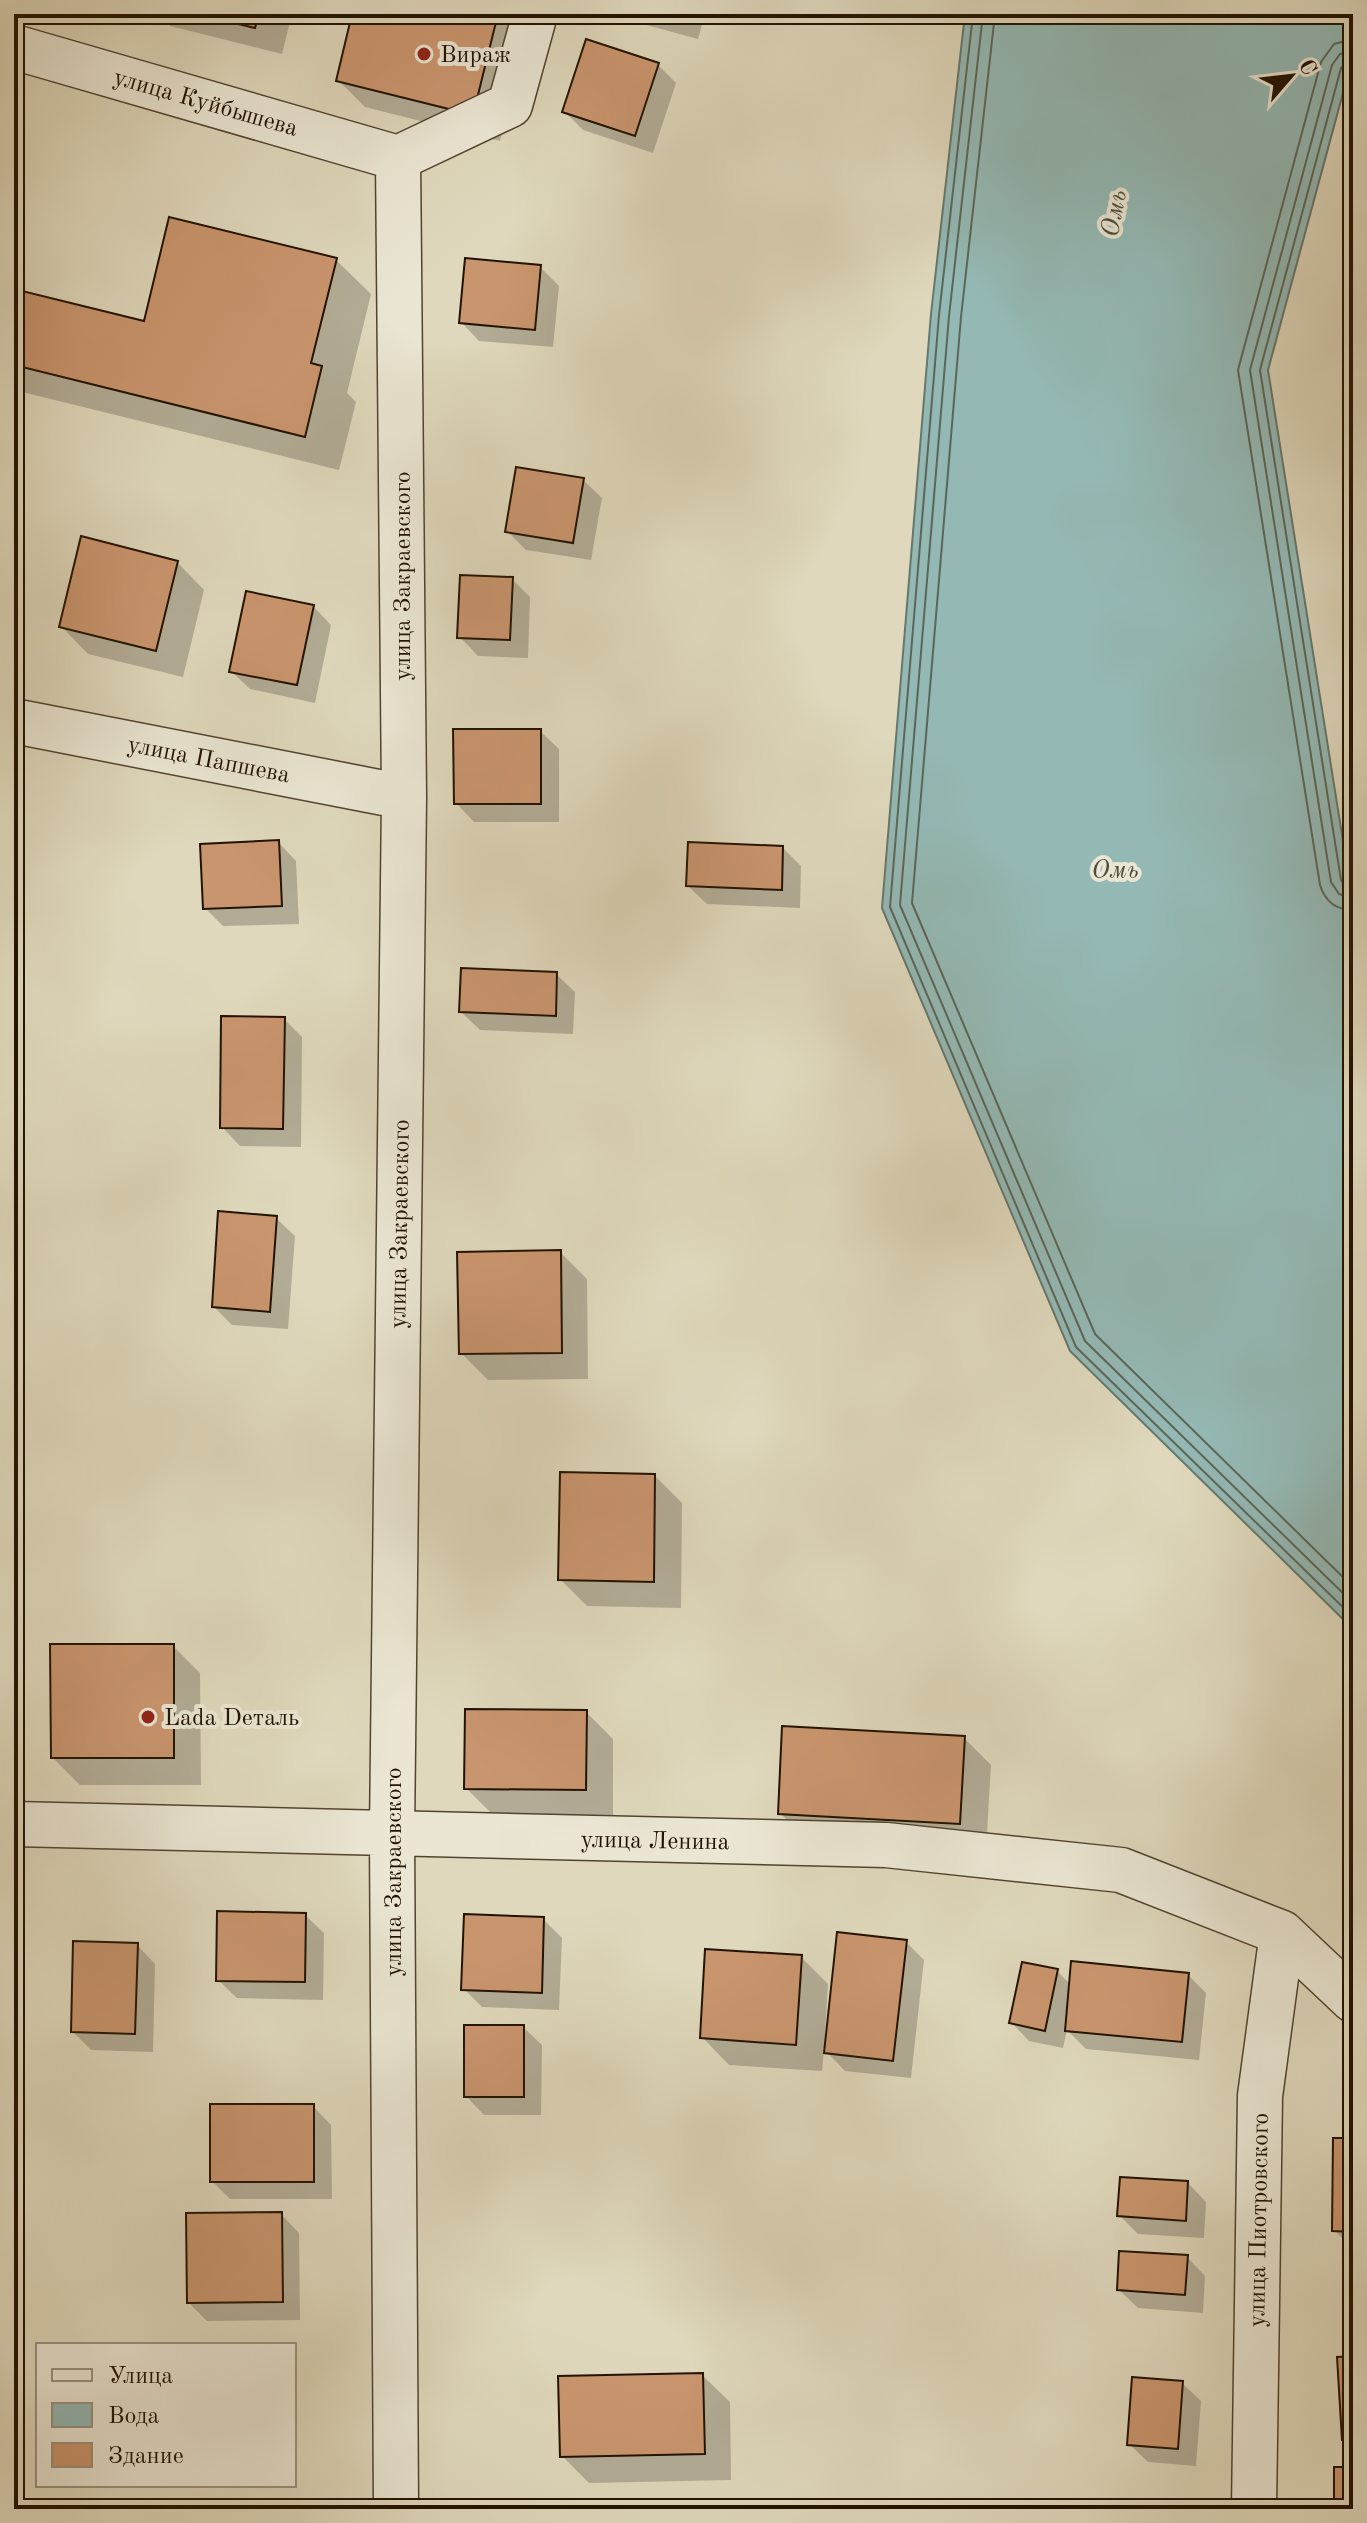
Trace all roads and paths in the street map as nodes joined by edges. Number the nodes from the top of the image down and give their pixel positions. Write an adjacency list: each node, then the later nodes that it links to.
1 (535, 14): 3 (street)
2 (14, 47): 3 (street, улица Куйбышева)
3 (398, 158): 5 (street, улица Закраевского)
4 (14, 721): 5 (street, улица Папшева)
5 (404, 797): 7 (street, улица Закраевского)
6 (14, 1824): 7 (street, улица Ленина)
7 (392, 1834): 8 (street, улица Ленина); 10 (street, улица Закраевского)
8 (1282, 1933): 9 (street); 11 (street, улица Пиотровского)
9 (1353, 2000)
10 (396, 2509)
11 (1254, 2509)

